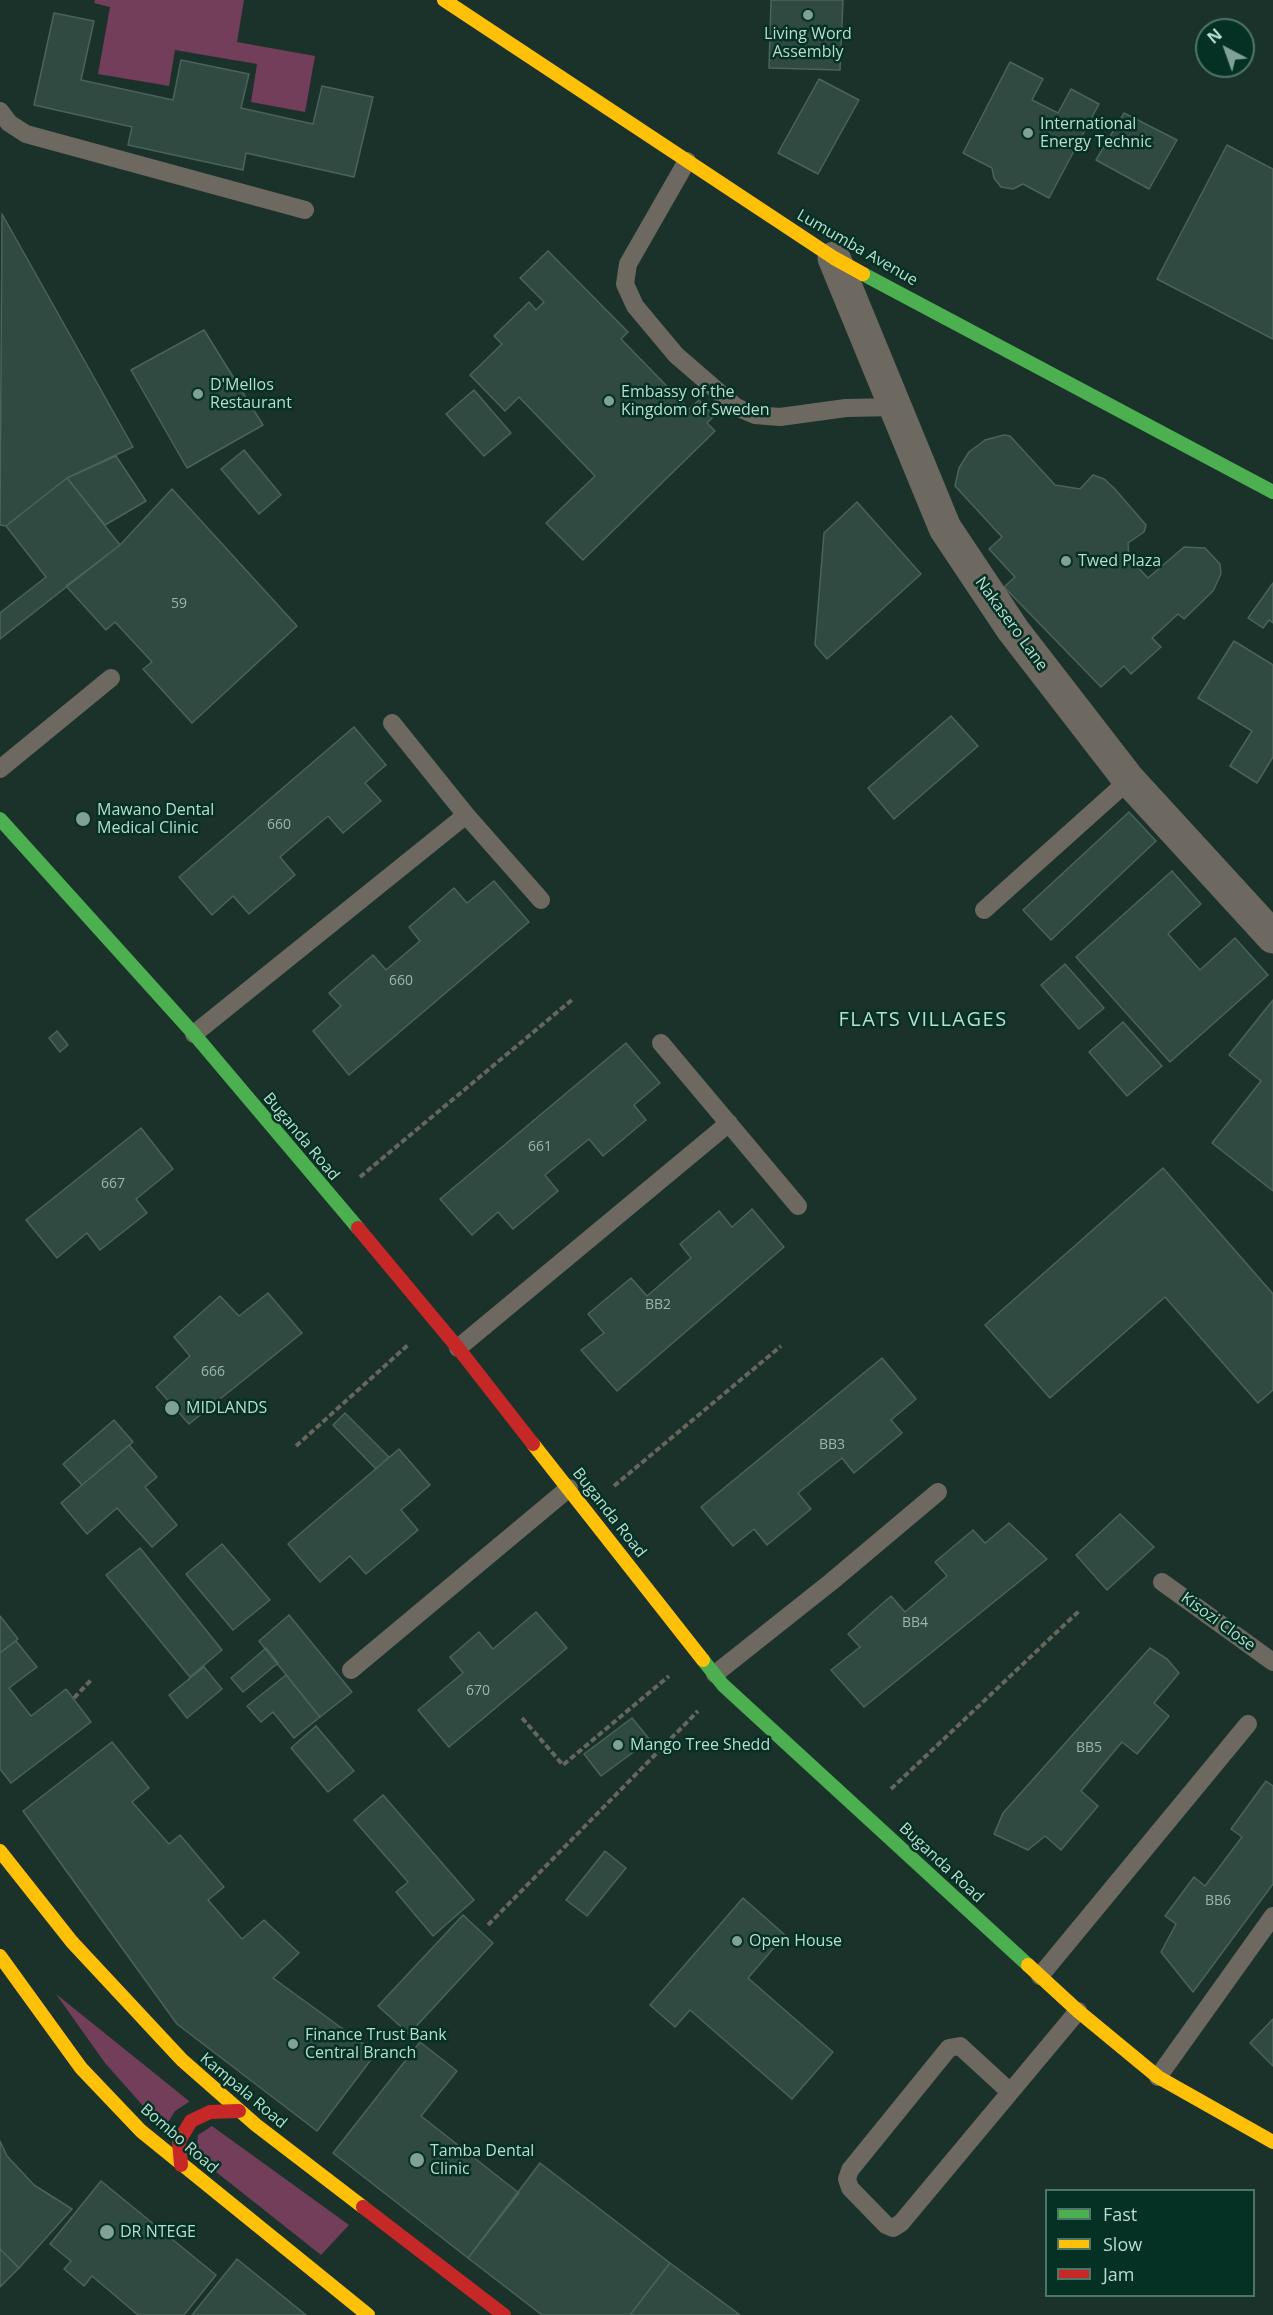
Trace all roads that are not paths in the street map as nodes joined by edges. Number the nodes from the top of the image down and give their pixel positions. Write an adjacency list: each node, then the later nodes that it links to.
1 (444, 0): 3 (main road, Lumumba Avenue)
2 (0, 111): 4 (lane)
3 (687, 161): 5 (main road, Lumumba Avenue); 6 (lane)
4 (305, 210)
5 (834, 258): 6 (street, Nakasero Lane); 7 (main road, Lumumba Avenue)
6 (896, 407): 11 (street, Nakasero Lane)
7 (1273, 492)
8 (111, 678): 10 (lane)
9 (392, 723): 12 (lane)
10 (0, 769)
11 (1129, 780): 15 (lane); 16 (street, Nakasero Lane)
12 (465, 815): 14 (lane); 17 (lane)
13 (0, 819): 17 (main road, Buganda Road)
14 (540, 900)
15 (984, 910)
16 (1273, 937)
17 (194, 1034): 21 (main road, Buganda Road)
18 (661, 1043): 19 (lane)
19 (729, 1123): 20 (lane); 21 (lane)
20 (798, 1206)
21 (458, 1348): 22 (main road, Buganda Road)
22 (569, 1488): 26 (lane); 27 (main road, Buganda Road)
23 (938, 1492): 27 (lane)
24 (1162, 1582): 25 (lane, Kisozi Close)
25 (1273, 1662)
26 (351, 1670)
27 (719, 1679): 32 (main road, Buganda Road)
28 (1248, 1724): 32 (lane)
29 (0, 1851): 36 (main road, Kampala Road)
30 (1273, 1916): 34 (lane)
31 (0, 1956): 38 (main road, Bombo Road)
32 (1040, 1976): 33 (main road, Buganda Road)
33 (1078, 2011): 34 (main road, Buganda Road); 35 (lane)
34 (1158, 2078): 37 (main road, Buganda Road)
35 (1009, 2091): 35 (lane)
36 (239, 2111): 38 (main road); 40 (main road, Kampala Road)
37 (1273, 2142)
38 (182, 2165): 39 (main road, Bombo Road)
39 (368, 2315)
40 (504, 2315)

